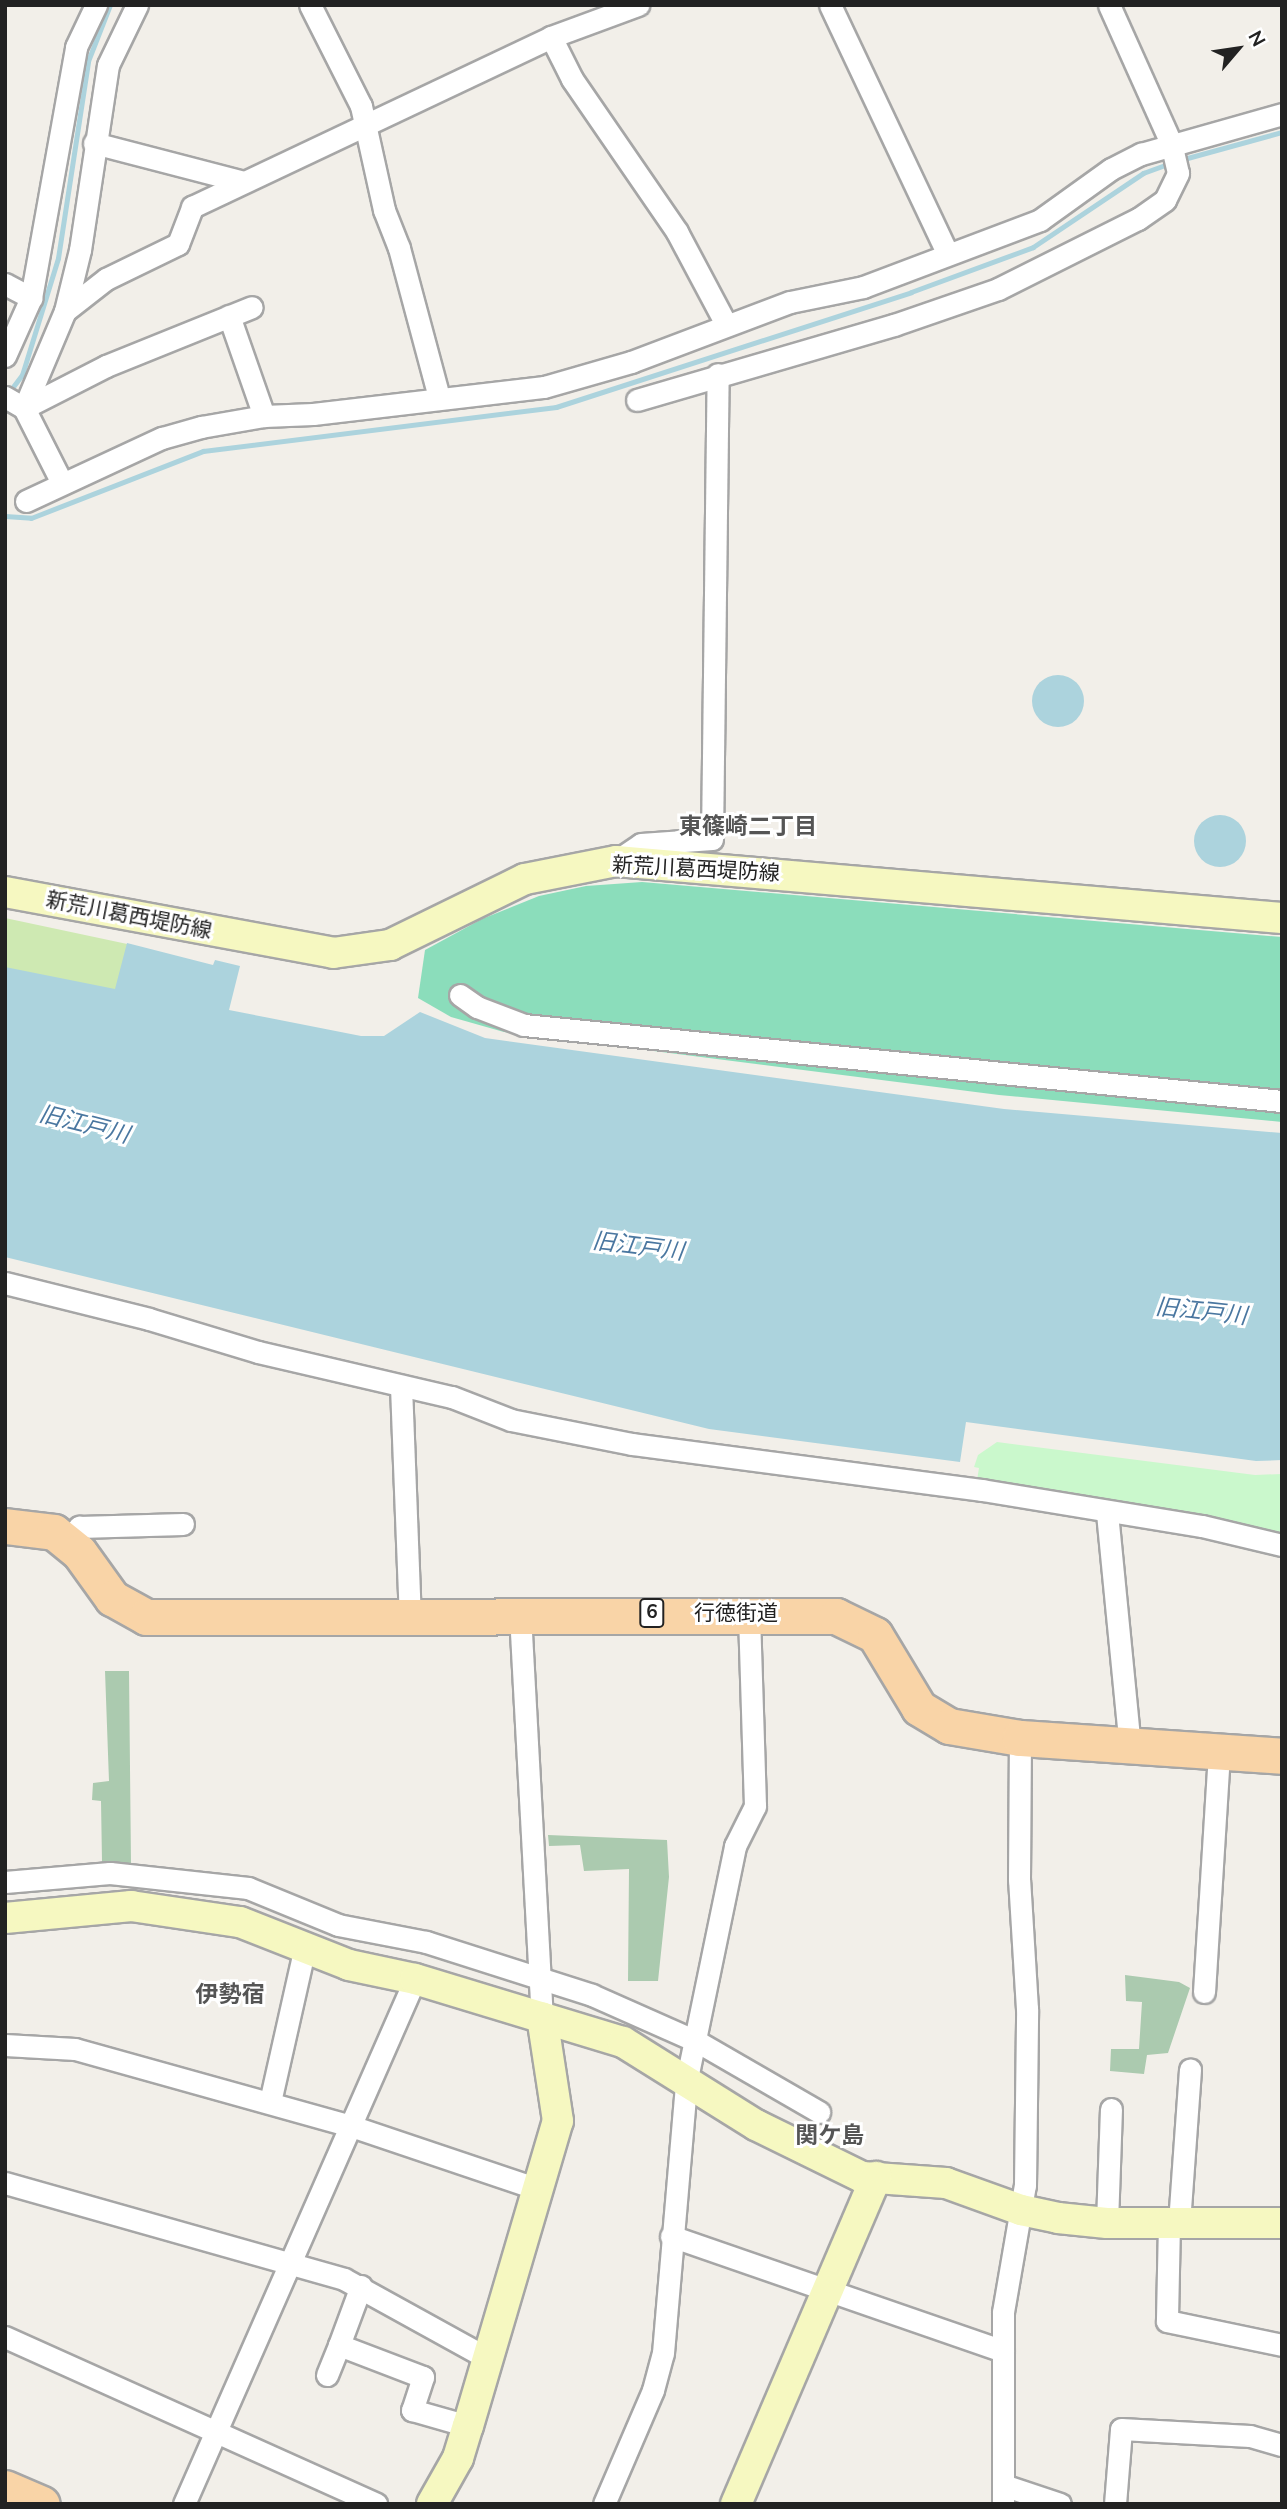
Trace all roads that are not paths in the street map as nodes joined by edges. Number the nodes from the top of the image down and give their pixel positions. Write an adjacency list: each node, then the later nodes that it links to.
1 (96, 5): 15 (street)
2 (137, 5): 10 (street)
3 (310, 5): 9 (street)
4 (638, 5): 7 (street)
5 (830, 5): 13 (street)
6 (1108, 5): 11 (street)
7 (551, 37): 9 (street); 19 (street)
8 (1282, 114): 11 (street)
9 (364, 124): 12 (street); 23 (street)
10 (94, 143): 12 (street); 17 (street)
11 (1171, 144): 13 (street); 21 (street)
12 (240, 181): 17 (street)
13 (947, 253): 19 (street)
14 (5, 284): 15 (street)
15 (31, 298): 20 (street)
16 (252, 307): 18 (street)
17 (65, 311): 25 (street)
18 (229, 316): 25 (street); 26 (street)
19 (726, 324): 23 (street)
20 (5, 356)
21 (718, 374): 24 (street); 29 (street)
22 (5, 397): 25 (street)
23 (439, 397): 26 (street)
24 (637, 400)
25 (24, 408): 27 (street)
26 (264, 416): 27 (street)
27 (62, 483): 28 (street)
28 (26, 501)
29 (616, 861): 30 (street, 新荒川葛西堤防線); 31 (street, 新荒川葛西堤防線)
30 (5, 892)
31 (1282, 918)
32 (460, 995): 33 (street)
33 (1282, 1101)
34 (5, 1283): 35 (street)
35 (401, 1386): 36 (street); 43 (street)
36 (1107, 1514): 40 (street); 45 (street)
37 (183, 1524): 39 (street)
38 (5, 1526): 39 (main road, 行徳街道 / 6)
39 (68, 1542): 43 (main road, 行徳街道 / 6)
40 (1282, 1545)
41 (749, 1613): 42 (main road, 行徳街道 / 6); 44 (main road, 行徳街道 / 6); 56 (street)
42 (520, 1614): 43 (main road, 行徳街道 / 6); 53 (street)
43 (410, 1617)
44 (1020, 1738): 45 (main road, 行徳街道 / 6); 67 (street)
45 (1130, 1746): 46 (main road, 行徳街道 / 6)
46 (1219, 1752): 47 (main road, 行徳街道 / 6); 54 (street)
47 (1282, 1756)
48 (5, 1882): 50 (street)
49 (5, 1918): 51 (street)
50 (404, 1938): 52 (street); 53 (street)
51 (305, 1947): 52 (street); 60 (street)
52 (406, 1977): 55 (street); 63 (street)
53 (540, 1979): 55 (street); 56 (street)
54 (1204, 1992)
55 (542, 2017): 59 (street); 66 (street)
56 (698, 2042): 59 (street); 62 (street)
57 (5, 2045): 60 (street)
58 (1190, 2069): 69 (street)
59 (686, 2082): 64 (street); 71 (street)
60 (270, 2102): 63 (street)
61 (1111, 2109): 68 (street)
62 (819, 2112)
63 (351, 2126): 66 (street); 72 (street)
64 (876, 2177): 67 (street); 74 (street)
65 (5, 2183): 72 (street)
66 (538, 2189): 79 (street)
67 (1021, 2210): 68 (street); 78 (street)
68 (1107, 2223): 69 (street)
69 (1174, 2223): 70 (street); 77 (street)
70 (1282, 2223)
71 (671, 2236): 74 (street); 90 (street)
72 (289, 2263): 73 (street); 82 (street)
73 (361, 2286): 76 (street); 79 (street)
74 (828, 2290): 78 (street); 91 (street)
75 (5, 2337): 82 (street)
76 (339, 2345): 80 (street); 81 (street)
77 (1282, 2345)
78 (1003, 2351): 85 (street)
79 (487, 2358): 81 (street)
80 (327, 2375)
81 (468, 2427): 89 (street)
82 (216, 2429): 87 (street); 88 (street)
83 (1282, 2445): 93 (street)
84 (5, 2488): 86 (main road)
85 (1003, 2494): 92 (street)
86 (43, 2504)
87 (184, 2504)
88 (376, 2504)
89 (432, 2504)
90 (604, 2504)
91 (736, 2504)
92 (1060, 2504)
93 (1115, 2504)

